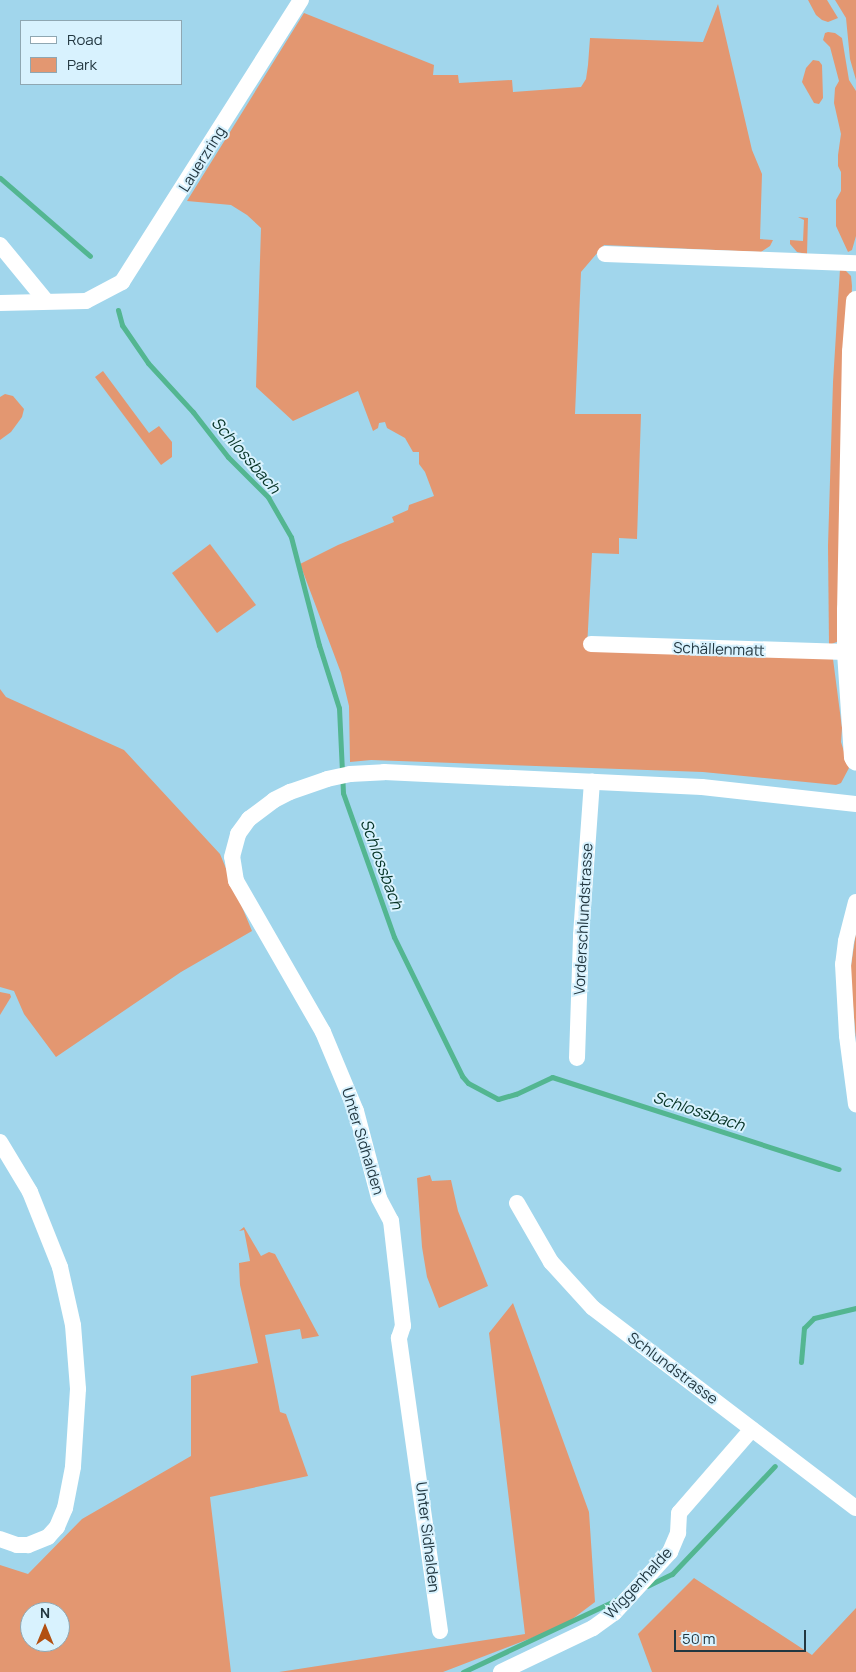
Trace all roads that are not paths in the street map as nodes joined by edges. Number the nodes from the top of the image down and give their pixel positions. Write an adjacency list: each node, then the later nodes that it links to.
1 (302, 0): 5 (street, Lauerzring)
2 (0, 245): 5 (street)
3 (605, 254): 4 (street)
4 (856, 263)
5 (46, 301): 7 (street)
6 (856, 301): 9 (street)
7 (0, 303)
8 (591, 644): 9 (street, Schällenmatt)
9 (847, 652): 10 (street)
10 (856, 761)
11 (592, 781): 12 (street); 14 (street, Vorderschlundstrasse); 21 (street, Unter Sidhalden)
12 (856, 804)
13 (856, 902): 15 (street)
14 (578, 1058)
15 (856, 1104)
16 (0, 1142): 20 (street)
17 (518, 1203): 18 (street, Schlundstrasse)
18 (752, 1429): 19 (street, Schlundstrasse); 22 (street, Wiggenhalde)
19 (856, 1508)
20 (0, 1539)
21 (440, 1631)
22 (501, 1672)

